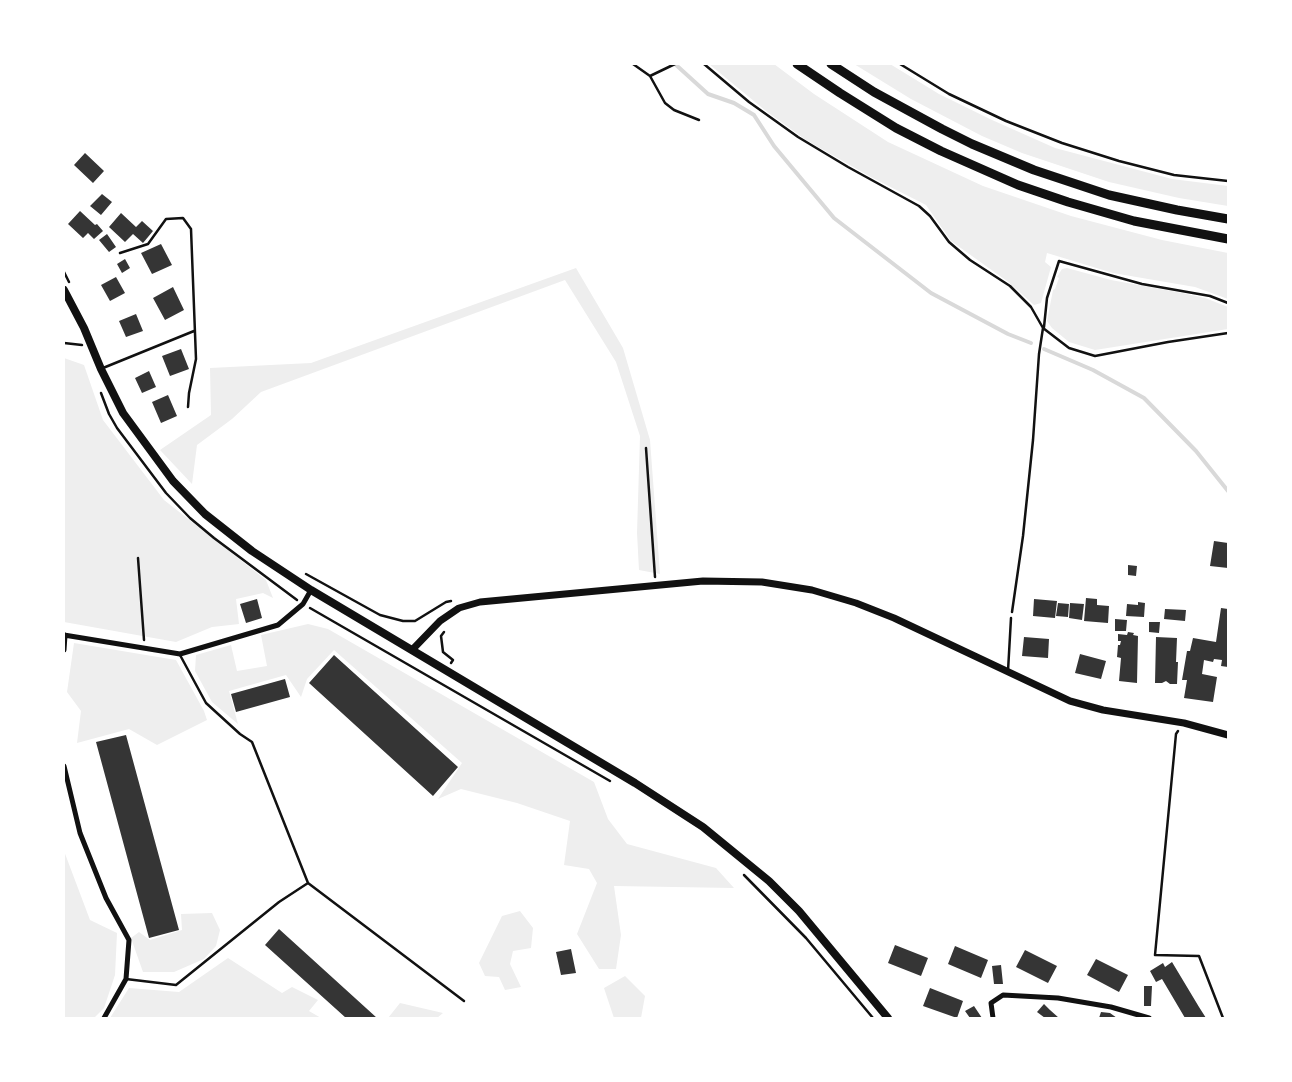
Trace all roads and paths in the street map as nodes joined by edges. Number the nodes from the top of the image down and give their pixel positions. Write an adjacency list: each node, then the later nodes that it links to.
1 (634, 64): 7 (path)
2 (676, 64): 7 (path)
3 (704, 64): 17 (path)
4 (797, 64): 11 (highway)
5 (831, 64): 10 (highway)
6 (900, 64): 9 (path)
7 (650, 76): 8 (path)
8 (699, 120)
9 (1228, 181)
10 (1228, 219)
11 (1228, 239)
12 (120, 253): 18 (lane)
13 (64, 272): 14 (path)
14 (73, 289)
15 (64, 290): 20 (main road)
16 (1228, 303): 17 (path)
17 (1044, 328): 19 (path); 31 (path)
18 (194, 331): 22 (lane); 23 (lane)
19 (1228, 333)
20 (90, 341): 21 (path); 22 (main road)
21 (64, 343)
22 (101, 369): 28 (main road)
23 (188, 407)
24 (646, 448): 27 (path)
25 (138, 558): 34 (path)
26 (299, 570): 29 (path)
27 (663, 576)
28 (311, 590): 30 (street); 36 (main road)
29 (455, 600)
30 (303, 604): 37 (street); 43 (path)
31 (1011, 618): 39 (lane)
32 (445, 631): 38 (path)
33 (64, 635): 34 (street); 35 (street)
34 (144, 649): 37 (street)
35 (64, 650)
36 (412, 650): 39 (street); 50 (main road)
37 (180, 654): 45 (lane)
38 (453, 660)
39 (1008, 672): 41 (street)
40 (1182, 726): 53 (path)
41 (1228, 735)
42 (64, 766): 46 (street)
43 (611, 782)
44 (740, 872): 49 (path)
45 (308, 883): 46 (lane); 47 (lane)
46 (126, 979): 48 (street)
47 (464, 1000)
48 (104, 1018)
49 (873, 1018)
50 (888, 1018)
51 (993, 1018): 52 (street)
52 (1149, 1018)
53 (1223, 1018)

